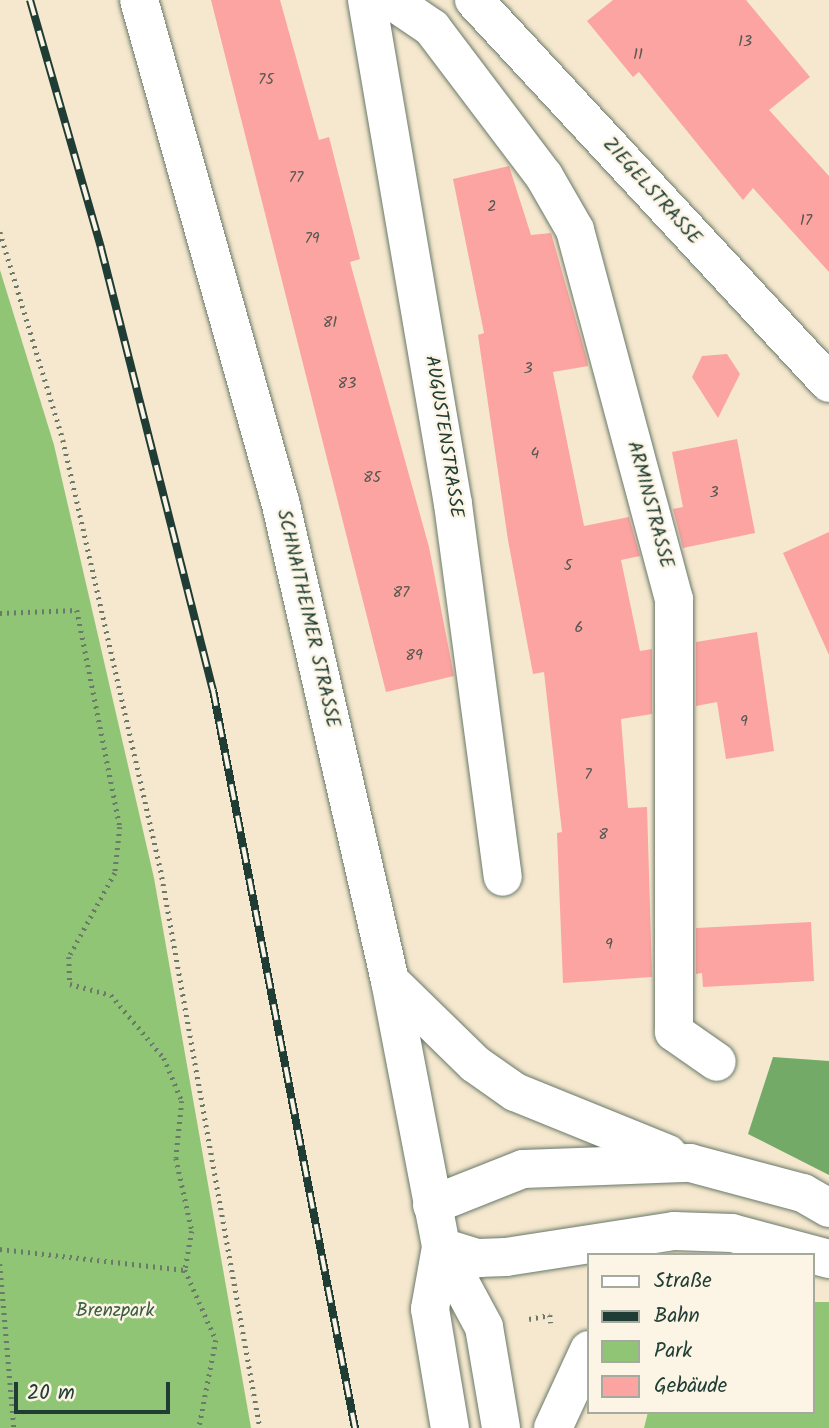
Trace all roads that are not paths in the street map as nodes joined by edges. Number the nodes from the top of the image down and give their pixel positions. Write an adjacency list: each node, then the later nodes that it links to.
1 (139, 0): 7 (street, SCHNAITHEIMER STRASSE)
2 (367, 0): 6 (street, AUGUSTENSTRASSE)
3 (391, 0): 8 (street, ARMINSTRASSE)
4 (474, 0): 5 (street, ZIEGELSTRASSE)
5 (829, 383)
6 (503, 877)
7 (390, 981): 9 (street); 10 (street, SCHNAITHEIMER STRASSE)
8 (717, 1062)
9 (690, 1163): 10 (street); 11 (street)
10 (432, 1205): 13 (street, SCHNAITHEIMER STRASSE)
11 (829, 1208)
12 (732, 1233): 13 (street); 14 (street); 15 (street)
13 (440, 1247): 17 (street, SCHNAITHEIMER STRASSE); 18 (street, SCHNAITHEIMER STRASSE)
14 (696, 1253)
15 (807, 1253)
16 (588, 1352): 19 (street)
17 (450, 1428)
18 (501, 1428)
19 (553, 1428)

